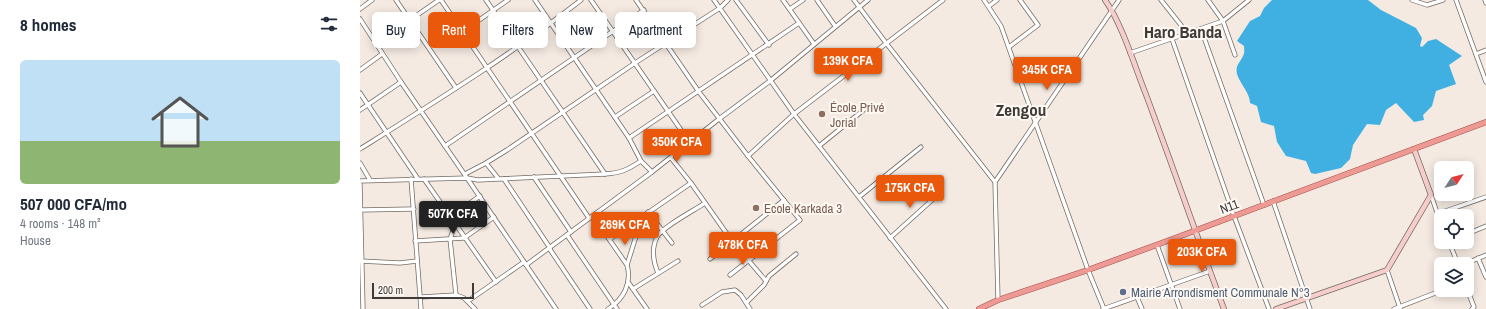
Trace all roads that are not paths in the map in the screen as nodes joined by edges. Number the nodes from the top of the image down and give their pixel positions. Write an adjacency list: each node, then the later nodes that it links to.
1 (372, 0): 35 (street)
2 (396, 0): 40 (street)
3 (440, 0): 41 (street); 42 (street)
4 (486, 0): 38 (street)
5 (508, 0): 38 (street)
6 (535, 0): 47 (street)
7 (582, 0): 47 (street)
8 (591, 0): 54 (street)
9 (636, 0): 39 (street)
10 (714, 0): 34 (street)
11 (728, 0): 34 (street)
12 (736, 0): 61 (street)
13 (783, 0): 36 (street)
14 (803, 0): 36 (street)
15 (817, 0): 51 (street)
16 (854, 0): 33 (street)
17 (868, 0): 33 (street)
18 (942, 0): 59 (street)
19 (984, 0): 32 (street)
20 (997, 0): 32 (street)
21 (1020, 0): 62 (street)
22 (1105, 0): 37 (street)
23 (1119, 0): 37 (street)
24 (1161, 0): 55 (street)
25 (1208, 0): 45 (street)
26 (1249, 0): 45 (street)
27 (1412, 0): 28 (street)
28 (1443, 0)
29 (1456, 0): 72 (street)
30 (1485, 0): 31 (street)
31 (1486, 3)
32 (989, 6): 62 (street)
33 (859, 7): 51 (street); 59 (street)
34 (720, 8): 48 (street); 74 (street)
35 (360, 9)
36 (790, 9): 46 (street)
37 (1112, 9): 70 (street); 98 (street)
38 (493, 10): 44 (street)
39 (644, 10): 54 (street)
40 (404, 12)
41 (448, 12)
42 (420, 13)
43 (360, 19): 49 (street)
44 (480, 19)
45 (1223, 21): 53 (street); 73 (street)
46 (799, 23): 60 (street); 61 (street)
47 (551, 24): 50 (street); 75 (street)
48 (696, 24)
49 (364, 25): 52 (street); 57 (street)
50 (548, 26)
51 (835, 26): 60 (street)
52 (360, 28)
53 (1201, 29): 55 (street); 136 (street)
54 (613, 31): 75 (street); 76 (street)
55 (1188, 34): 58 (street)
56 (420, 35): 83 (street)
57 (372, 39)
58 (1172, 39): 70 (street); 145 (street)
59 (886, 43): 95 (street); 126 (street)
60 (814, 44): 80 (street)
61 (769, 45): 74 (street)
62 (1009, 47): 98 (street)
63 (378, 48): 71 (street)
64 (473, 48): 77 (street)
65 (515, 48): 77 (street)
66 (519, 48): 79 (street)
67 (659, 48): 76 (street)
68 (669, 48): 86 (street)
69 (1486, 50): 72 (street)
70 (1130, 53): 150 (street)
71 (382, 54): 78 (street); 81 (street)
72 (1476, 54): 82 (street)
73 (1235, 55)
74 (753, 56): 80 (street); 86 (street)
75 (574, 58): 79 (street); 84 (street)
76 (635, 63): 84 (street); 85 (street)
77 (487, 68): 83 (street); 88 (street)
78 (360, 70)
79 (541, 80): 88 (street); 94 (street)
80 (770, 81): 95 (street); 97 (street)
81 (401, 82): 89 (street); 92 (street)
82 (1486, 82)
83 (456, 88): 92 (street)
84 (596, 90): 94 (street); 96 (street)
85 (654, 91): 93 (street); 96 (street)
86 (698, 92): 93 (street); 97 (street)
87 (360, 93): 89 (street)
88 (510, 101): 101 (street); 104 (street)
89 (368, 105): 91 (street); 100 (street)
90 (866, 108): 105 (street)
91 (360, 110)
92 (421, 111): 100 (street); 104 (street)
93 (668, 112): 102 (street); 103 (street)
94 (563, 113): 101 (street); 115 (street)
95 (794, 114): 105 (street); 109 (street)
96 (615, 117): 102 (street)
97 (719, 119): 103 (street); 109 (street)
98 (1036, 121): 126 (street); 175 (street)
99 (1486, 122): 107 (main road, N11)
100 (386, 133): 108 (street); 120 (street)
101 (532, 134): 113 (street); 118 (street)
102 (629, 138): 111 (street)
103 (690, 143): 110 (street)
104 (445, 146): 116 (street)
105 (820, 146): 131 (street)
106 (921, 147): 131 (street)
107 (1414, 149): 129 (street); 134 (main road, N11)
108 (360, 150)
109 (748, 156): 133 (street)
110 (671, 158): 114 (street); 127 (street)
111 (641, 161): 114 (street); 115 (street)
112 (360, 163): 123 (street)
113 (486, 163): 116 (street); 119 (street)
114 (652, 172): 144 (street)
115 (605, 174): 118 (street)
116 (466, 176): 119 (street); 121 (street); 130 (street)
117 (534, 177): 118 (street); 122 (street); 152 (street)
118 (560, 177): 146 (street)
119 (498, 178): 122 (street)
120 (418, 179): 121 (street); 124 (street)
121 (424, 179): 142 (street)
122 (504, 179): 163 (street)
123 (370, 180): 124 (street); 125 (street)
124 (411, 180): 137 (street)
125 (360, 182): 140 (street)
126 (995, 182): 192 (street)
127 (691, 183): 135 (street); 141 (street)
128 (941, 192): 156 (street)
129 (1431, 195): 138 (street); 176 (street)
130 (480, 196): 142 (street); 143 (street)
131 (859, 197): 156 (street)
132 (1486, 197): 139 (street)
133 (784, 200): 160 (street); 172 (street)
134 (1273, 202): 136 (main road, N11); 191 (street)
135 (705, 203): 149 (street); 160 (street)
136 (1264, 205): 145 (main road, N11)
137 (414, 209): 140 (street); 159 (street)
138 (1435, 209)
139 (1451, 209)
140 (360, 210): 169 (street)
141 (648, 212): 149 (street); 158 (street)
142 (450, 216): 147 (street)
143 (494, 216): 155 (street); 173 (street)
144 (593, 216): 146 (street); 158 (street)
145 (1234, 216): 150 (main road, N11); 214 (street)
146 (590, 218): 152 (street)
147 (455, 225): 155 (street); 157 (street)
148 (1486, 226): 151 (street)
149 (663, 231): 161 (street); 178 (street)
150 (1196, 231): 162 (main road, N11); 177 (street)
151 (1474, 231)
152 (572, 232): 154 (street)
153 (636, 233): 174 (street)
154 (567, 235): 163 (street); 195 (street)
155 (464, 238): 157 (street); 182 (street)
156 (890, 238): 208 (street)
157 (450, 239): 159 (street); 187 (street)
158 (610, 239): 174 (street)
159 (415, 241): 170 (street)
160 (732, 241): 167 (street); 172 (street)
161 (672, 243)
162 (1157, 245): 175 (main road, N11); 184 (street)
163 (550, 248): 173 (street); 203 (street)
164 (796, 254): 181 (street)
165 (1486, 255): 166 (street)
166 (1478, 258): 168 (street); 180 (street)
167 (710, 259)
168 (1474, 260)
169 (361, 261): 170 (street); 199 (street)
170 (417, 261): 188 (street)
171 (678, 261): 178 (street)
172 (749, 261): 179 (street); 181 (street)
173 (525, 263): 182 (street); 202 (street)
174 (627, 264): 183 (street)
175 (1088, 270): 192 (main road, N11); 210 (street)
176 (1387, 270): 191 (street); 198 (street)
177 (1210, 271): 184 (street); 213 (street)
178 (658, 273): 185 (street)
179 (730, 275)
180 (1486, 277)
181 (766, 280): 194 (street)
182 (496, 282): 193 (street)
183 (628, 282): 185 (street); 195 (street)
184 (1171, 285): 189 (street); 212 (street)
185 (632, 289): 206 (street)
186 (1434, 294): 198 (street)
187 (456, 295): 188 (street); 193 (street)
188 (420, 297): 200 (street)
189 (1137, 297): 210 (street); 211 (street)
190 (1470, 297): 218 (street)
191 (1306, 298): 215 (street); 216 (street)
192 (998, 300): 197 (main road, N11)
193 (468, 301): 201 (street)
194 (747, 302): 196 (street); 207 (street)
195 (614, 305): 204 (street); 205 (street)
196 (702, 305)
197 (988, 307): 209 (main road, N11)
198 (1400, 308): 217 (street)
199 (363, 309)
200 (421, 309)
201 (475, 309)
202 (556, 309)
203 (590, 309)
204 (608, 309)
205 (617, 309)
206 (647, 309)
207 (750, 309)
208 (946, 309)
209 (979, 309)
210 (1104, 309)
211 (1142, 309)
212 (1180, 309)
213 (1224, 309)
214 (1269, 309)
215 (1276, 309)
216 (1310, 309)
217 (1394, 309)
218 (1472, 309)

